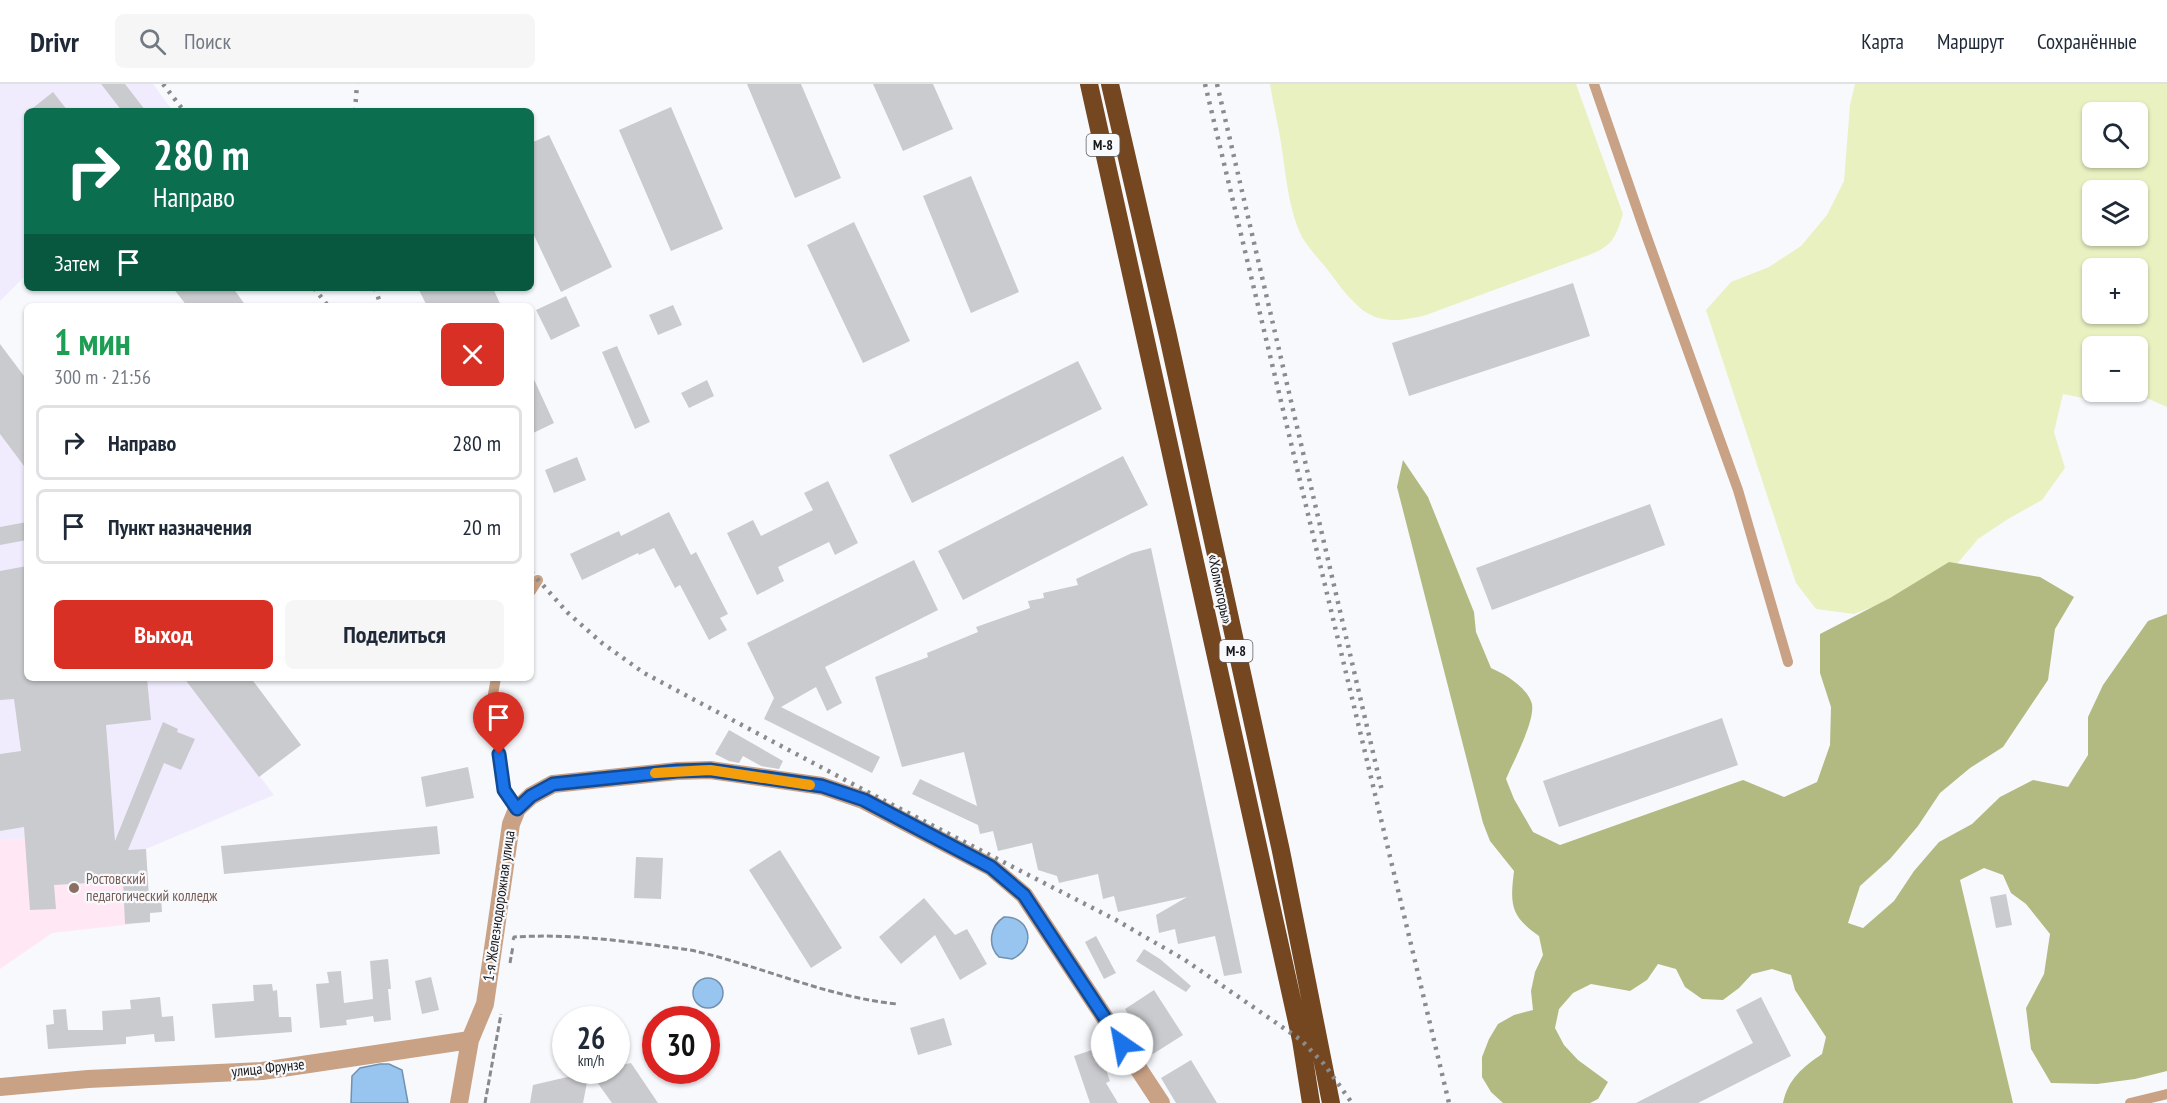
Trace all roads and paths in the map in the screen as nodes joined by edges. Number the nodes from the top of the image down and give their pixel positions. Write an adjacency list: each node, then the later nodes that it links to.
1 (1089, 84): 18 (highway, «Холмогоры» / М-8)
2 (1110, 84): 19 (highway, «Холмогоры» / М-8)
3 (1594, 84): 6 (lane)
4 (538, 579): 5 (lane)
5 (534, 586)
6 (1788, 662)
7 (495, 681): 8 (lane)
8 (517, 809): 12 (street, 1-я Железнодорожная улица); 17 (street)
9 (510, 964): 10 (path)
10 (897, 1004)
11 (502, 1011): 16 (path)
12 (470, 1040): 13 (street, улица Фрунзе); 15 (street)
13 (0, 1088)
14 (2167, 1094): 20 (lane)
15 (459, 1103)
16 (485, 1103)
17 (1161, 1103)
18 (1311, 1103)
19 (1331, 1103)
20 (2130, 1103)

